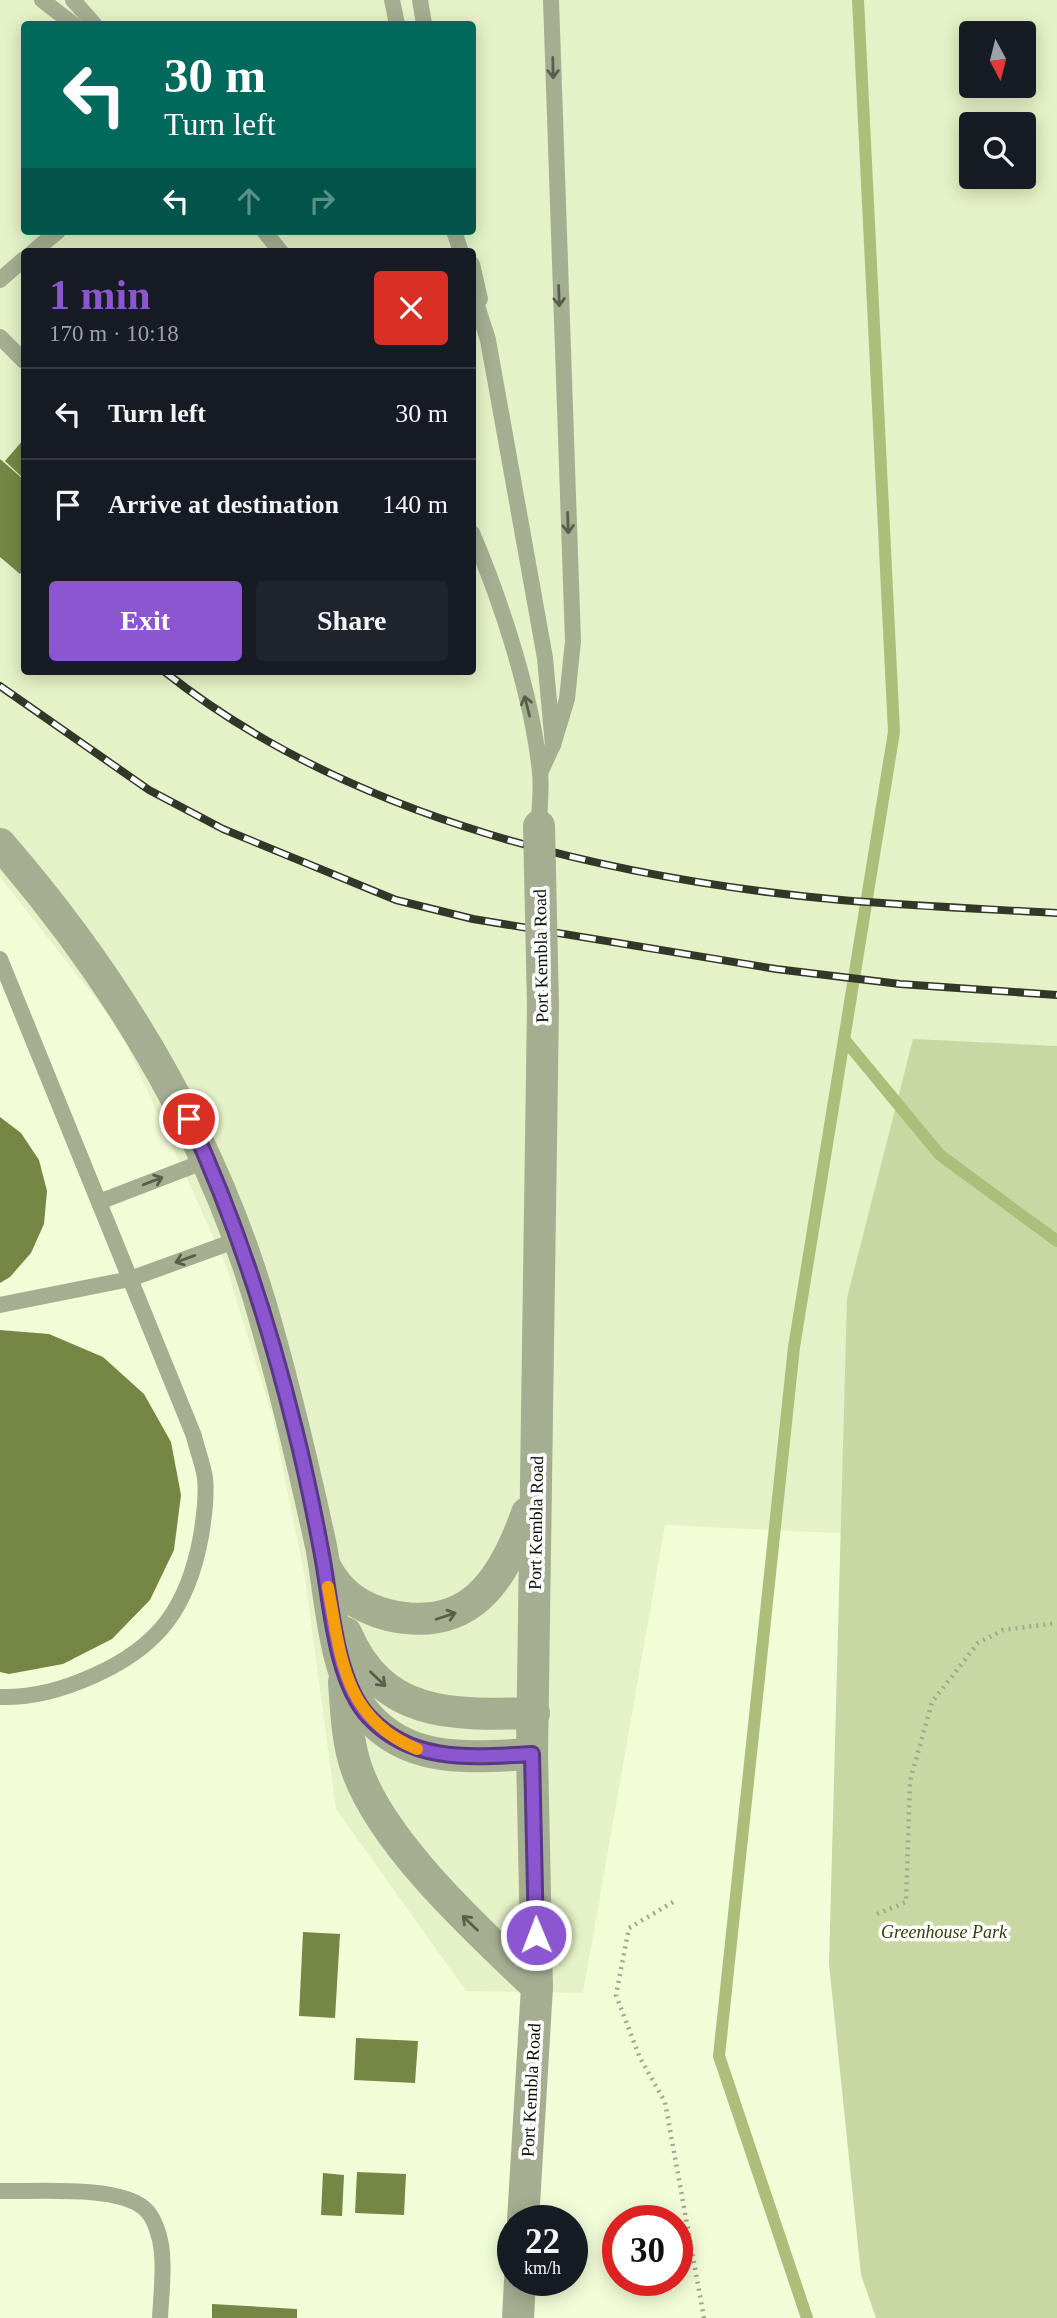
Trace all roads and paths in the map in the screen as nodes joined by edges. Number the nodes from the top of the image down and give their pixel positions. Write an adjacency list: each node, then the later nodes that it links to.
1 (42, 0): 6 (lane)
2 (73, 0): 7 (lane)
3 (392, 0): 8 (lane)
4 (420, 0): 9 (lane)
5 (551, 0): 20 (lane, one-way to 20)
6 (68, 21)
7 (91, 21)
8 (396, 21)
9 (424, 21)
10 (53, 235): 11 (lane)
11 (38, 248)
12 (21, 262): 13 (lane)
13 (0, 280)
14 (476, 283): 17 (lane)
15 (476, 302): 17 (lane)
16 (0, 337): 18 (lane)
17 (488, 340): 20 (lane)
18 (21, 357)
19 (476, 543): 21 (lane, one-way to 19)
20 (553, 745): 21 (lane)
21 (540, 773): 22 (lane)
22 (539, 825): 30 (street, Port Kembla Road, bridge)
23 (0, 844): 25 (street)
24 (0, 958): 26 (lane)
25 (208, 1160): 26 (lane, one-way to 25); 27 (street)
26 (99, 1202): 28 (lane)
27 (240, 1239): 28 (lane, one-way to 28); 31 (street)
28 (130, 1279): 29 (lane); 34 (lane)
29 (0, 1305)
30 (536, 1488): 31 (street, one-way to 30); 35 (street, Port Kembla Road)
31 (324, 1559): 33 (street); 35 (street, one-way to 35)
32 (1057, 1623): 38 (path)
33 (341, 1657): 36 (street); 39 (street, one-way to 33)
34 (0, 1697)
35 (534, 1713): 36 (street, Port Kembla Road)
36 (532, 1754): 39 (street, Port Kembla Road)
37 (673, 1902): 45 (path)
38 (877, 1914)
39 (537, 1987): 41 (street, Port Kembla Road)
40 (0, 2191): 43 (lane)
41 (524, 2205)
42 (519, 2296): 44 (street)
43 (160, 2318)
44 (518, 2318)
45 (704, 2318)

